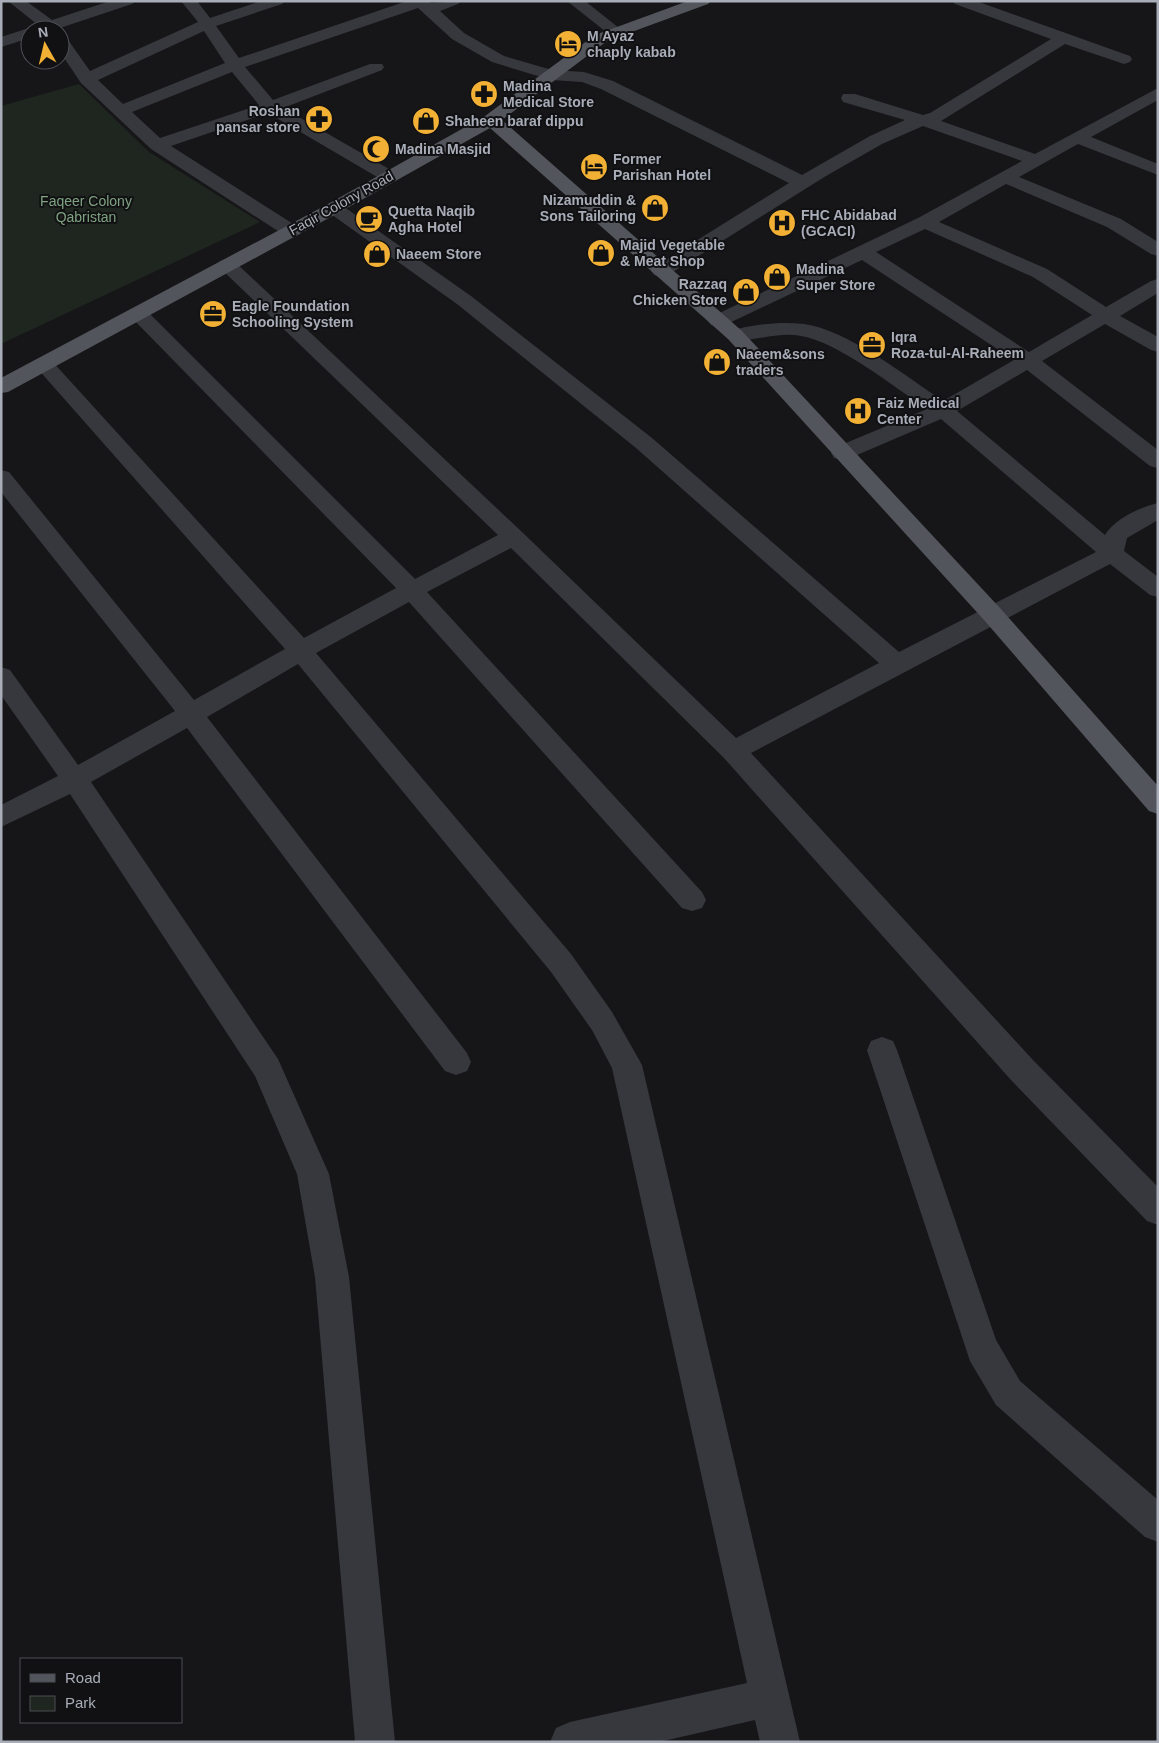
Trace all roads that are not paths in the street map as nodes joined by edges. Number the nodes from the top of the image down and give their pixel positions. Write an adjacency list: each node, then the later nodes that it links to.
1 (16, 1): 10 (street)
2 (127, 1): 11 (street)
3 (189, 1): 12 (street)
4 (277, 1): 12 (street)
5 (453, 1): 9 (street)
6 (575, 1): 13 (street)
7 (960, 1): 15 (street)
8 (691, 3): 13 (main road, Faqir Colony Road)
9 (423, 4): 19 (street); 21 (street)
10 (37, 20)
11 (70, 21)
12 (207, 24): 19 (street); 22 (street)
13 (616, 32): 21 (main road, Faqir Colony Road)
14 (20, 35): 16 (street)
15 (1062, 38): 18 (street); 28 (street)
16 (1, 42)
17 (70, 54): 22 (street)
18 (1124, 58)
19 (235, 65): 25 (street); 26 (street)
20 (376, 67): 25 (street)
21 (551, 75): 27 (main road, Faqir Colony Road); 35 (street)
22 (87, 79): 26 (street)
23 (1158, 93): 29 (street)
24 (849, 98): 28 (street)
25 (270, 107): 30 (street); 33 (street)
26 (121, 111): 30 (street)
27 (491, 120): 33 (main road, Faqir Colony Road); 42 (main road)
28 (922, 120): 31 (street); 35 (street)
29 (1077, 138): 31 (street); 32 (street)
30 (157, 145): 38 (street)
31 (1038, 161): 34 (street)
32 (1158, 170)
33 (390, 177): 36 (main road, Faqir Colony Road)
34 (1006, 178): 37 (street); 39 (street)
35 (801, 182): 42 (street)
36 (334, 208): 38 (main road, Faqir Colony Road); 63 (street)
37 (925, 222): 40 (street); 45 (street)
38 (291, 231): 41 (main road, Faqir Colony Road)
39 (1158, 250)
40 (863, 252): 46 (street); 49 (street)
41 (227, 265): 44 (main road, Faqir Colony Road); 57 (street)
42 (661, 271): 46 (main road)
43 (1158, 285): 45 (street)
44 (139, 314): 50 (main road, Faqir Colony Road); 60 (street)
45 (1106, 316): 48 (street); 49 (street)
46 (718, 321): 47 (main road)
47 (735, 335): 52 (street); 53 (main road)
48 (1158, 346)
49 (1029, 361): 52 (street); 54 (street)
50 (44, 364): 51 (main road, Faqir Colony Road); 62 (street)
51 (1, 388)
52 (943, 410): 53 (street); 58 (street)
53 (842, 454): 61 (main road)
54 (1158, 461)
55 (1, 476): 65 (street)
56 (1158, 510): 58 (street)
57 (514, 537): 60 (street); 66 (street)
58 (1112, 553): 59 (street); 61 (street)
59 (1158, 588)
60 (411, 590): 62 (street); 70 (street)
61 (992, 614): 63 (street); 68 (main road)
62 (301, 651): 65 (street); 75 (street)
63 (897, 664): 66 (street)
64 (1, 676): 67 (street)
65 (191, 714): 67 (street); 72 (street)
66 (733, 750): 73 (street)
67 (75, 780): 69 (street); 76 (street)
68 (1158, 804)
69 (1, 817)
70 (692, 900)
71 (882, 1050): 74 (street)
72 (456, 1062)
73 (1158, 1210)
74 (1158, 1524)
75 (771, 1697): 77 (street); 78 (street)
76 (375, 1742)
77 (570, 1742)
78 (780, 1742)

